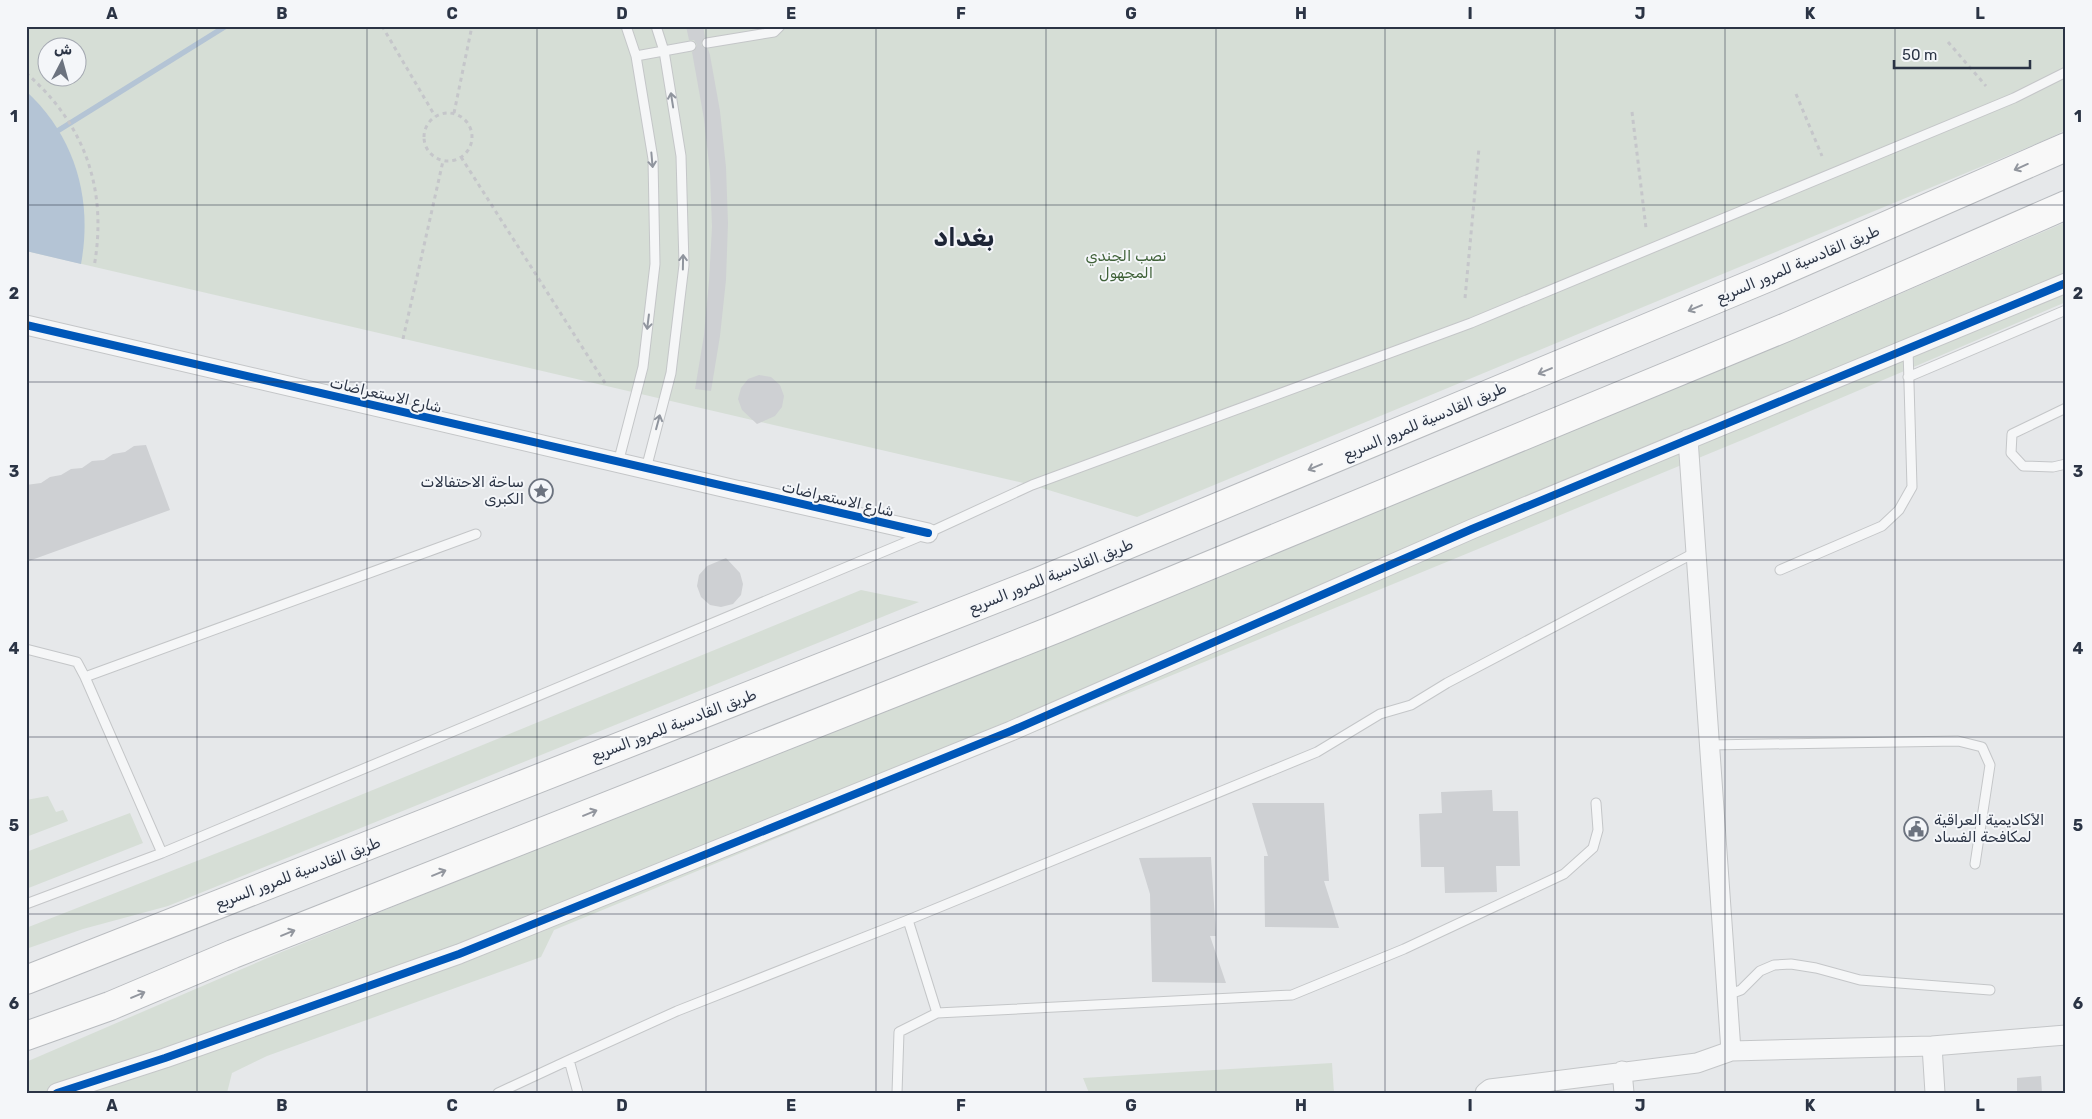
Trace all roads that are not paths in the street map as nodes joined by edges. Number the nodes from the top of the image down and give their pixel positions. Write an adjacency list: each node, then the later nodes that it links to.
1 (626, 26): 7 (lane)
2 (656, 26): 6 (lane)
3 (780, 26): 4 (lane)
4 (707, 43)
5 (691, 46): 6 (lane)
6 (664, 51): 7 (lane); 20 (lane, one-way to 6)
7 (636, 56): 18 (lane, one-way to 18)
8 (2066, 72): 21 (lane)
9 (2066, 148): 33 (highway, طريق القادسية للمرور السريع, one-way to 33)
10 (2066, 205): 36 (highway, one-way to 10)
11 (2066, 283): 14 (street)
12 (2066, 310): 15 (lane)
13 (26, 326): 18 (street, شارع الاستعراضات)
14 (1908, 349): 15 (lane); 17 (street)
15 (1908, 377): 24 (lane)
16 (2066, 408): 19 (lane)
17 (1688, 439): 23 (street); 45 (street)
18 (618, 463): 20 (street, شارع الاستعراضات)
19 (2066, 464)
20 (646, 469): 21 (street, شارع الاستعراضات)
21 (928, 533): 29 (lane)
22 (476, 534): 26 (lane)
23 (1696, 552): 27 (street); 32 (lane)
24 (1780, 570)
25 (26, 649): 26 (lane)
26 (85, 677): 29 (lane)
27 (1709, 744): 30 (lane); 35 (street)
28 (1596, 803): 37 (lane)
29 (162, 853): 31 (lane)
30 (1975, 864)
31 (26, 904)
32 (908, 920): 37 (lane); 43 (lane)
33 (26, 980)
34 (1990, 990): 35 (lane)
35 (1727, 995): 41 (street)
36 (110, 1006): 39 (highway); 42 (highway)
37 (937, 1012): 48 (lane)
38 (2066, 1035): 40 (street)
39 (26, 1036)
40 (1932, 1046): 41 (street); 51 (street)
41 (1731, 1051): 44 (street)
42 (26, 1052)
43 (569, 1060): 46 (lane); 47 (lane)
44 (1622, 1071): 49 (street); 50 (street)
45 (57, 1093)
46 (498, 1093)
47 (578, 1093)
48 (897, 1093)
49 (1485, 1093)
50 (1624, 1093)
51 (1935, 1093)

